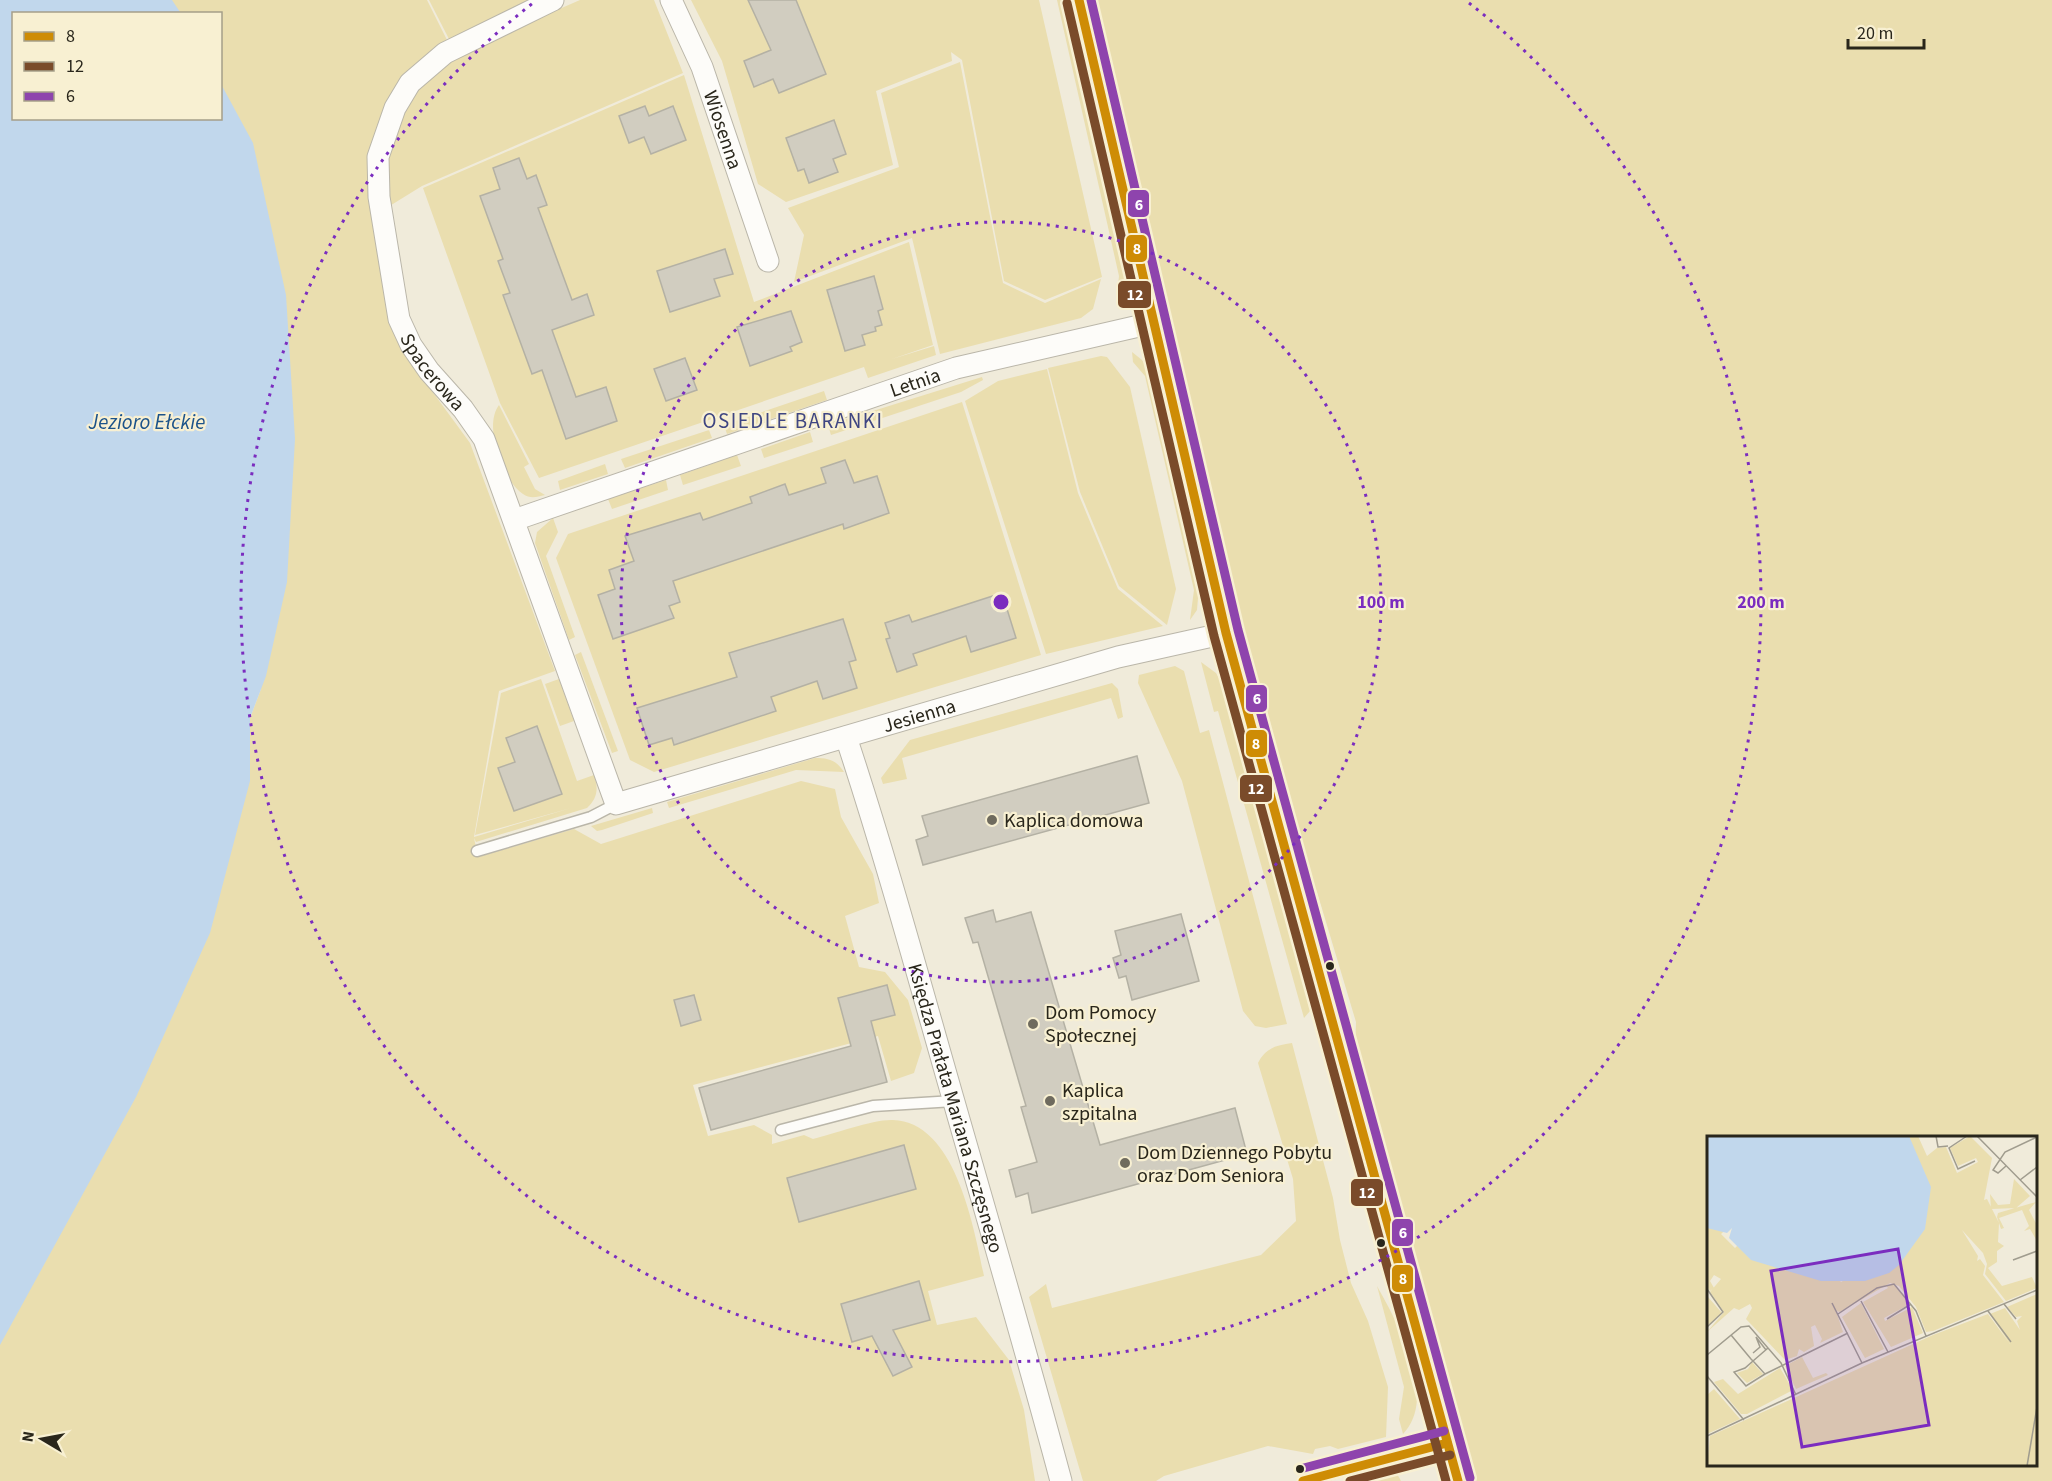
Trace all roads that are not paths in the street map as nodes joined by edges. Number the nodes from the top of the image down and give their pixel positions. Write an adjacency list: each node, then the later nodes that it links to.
1 (553, 0): 6 (street, Spacerowa)
2 (671, 0): 4 (street, Wiosenna)
3 (1079, 0): 5 (street)
4 (768, 261)
5 (1152, 322): 6 (street, Letnia); 7 (street)
6 (514, 520): 9 (street, Spacerowa)
7 (1226, 633): 8 (street, Jesienna); 13 (street)
8 (846, 737): 9 (street, Jesienna); 11 (street, Księdza Prałata Mariana Szczęsnego)
9 (616, 804): 10 (lane)
10 (477, 851)
11 (954, 1101): 12 (lane); 14 (street, Księdza Prałata Mariana Szczęsnego)
12 (781, 1130)
13 (1447, 1443): 15 (lane); 16 (street)
14 (1061, 1481)
15 (1303, 1481)
16 (1458, 1481)

